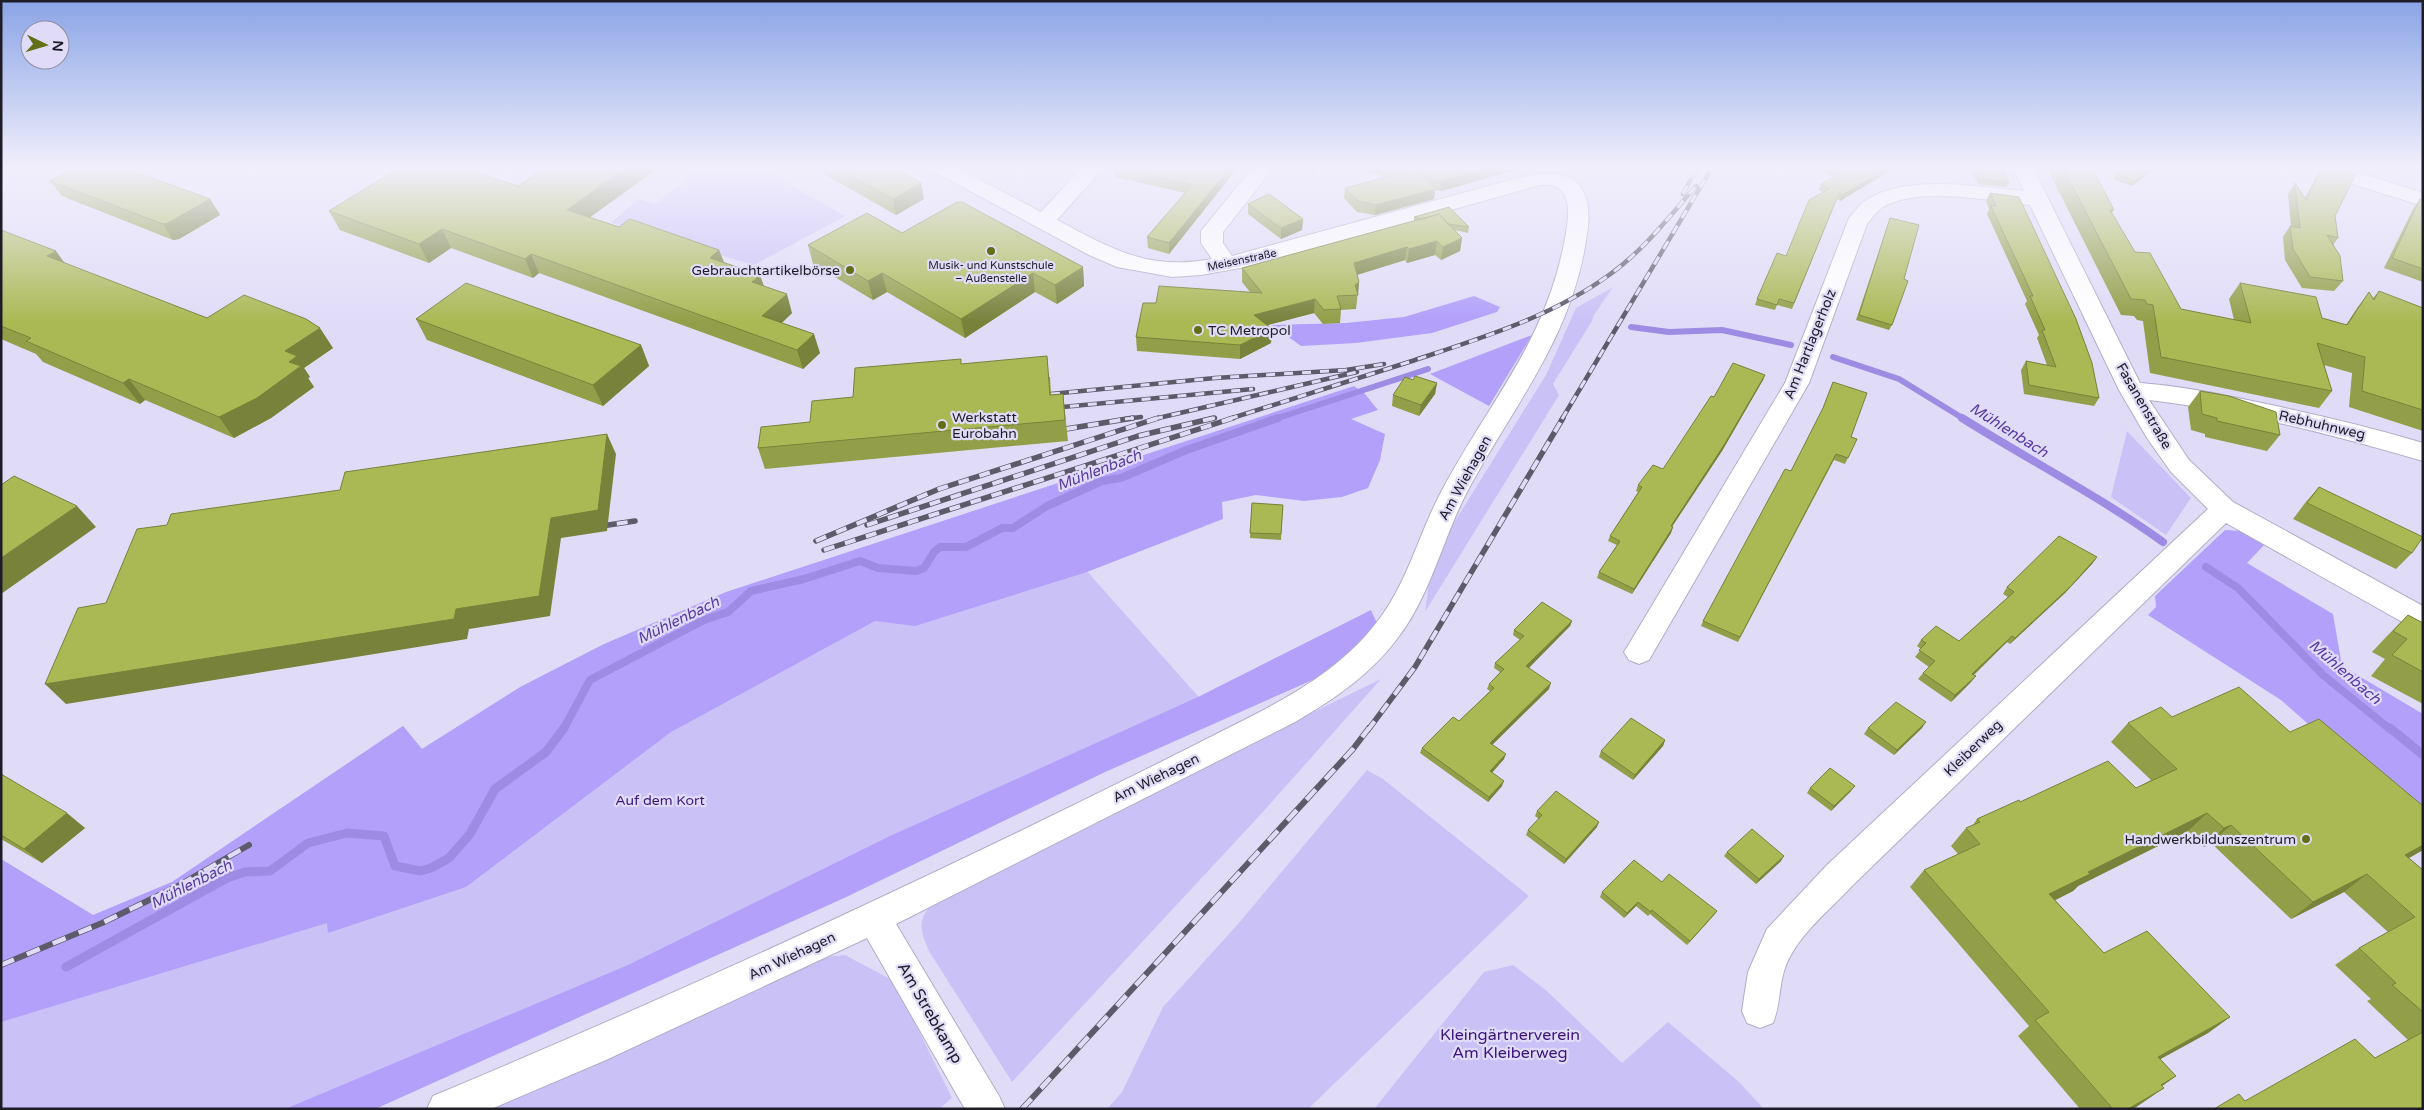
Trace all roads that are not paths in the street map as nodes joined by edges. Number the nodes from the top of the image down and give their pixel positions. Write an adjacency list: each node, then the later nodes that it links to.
1 (1036, 218): 8 (street, Meisenstraße)
2 (1048, 218): 8 (street)
3 (1223, 218): 9 (street)
4 (1398, 218): 9 (street, Meisenstraße)
5 (1579, 218): 15 (street, Am Wiehagen)
6 (1862, 218): 14 (street, Am Hartlagerholz)
7 (2047, 218): 10 (street, Fasanenstraße)
8 (1044, 222): 9 (street, Meisenstraße)
9 (1226, 264)
10 (2132, 390): 11 (street, Rebhuhnweg); 12 (street, Fasanenstraße)
11 (2423, 452)
12 (2224, 509): 13 (street, Fasanenstraße); 16 (street, Kleiberweg)
13 (2423, 620)
14 (1639, 652)
15 (874, 918): 17 (street, Am Wiehagen); 18 (street, Am Strebkamp)
16 (1760, 1011)
17 (446, 1109)
18 (986, 1109)

